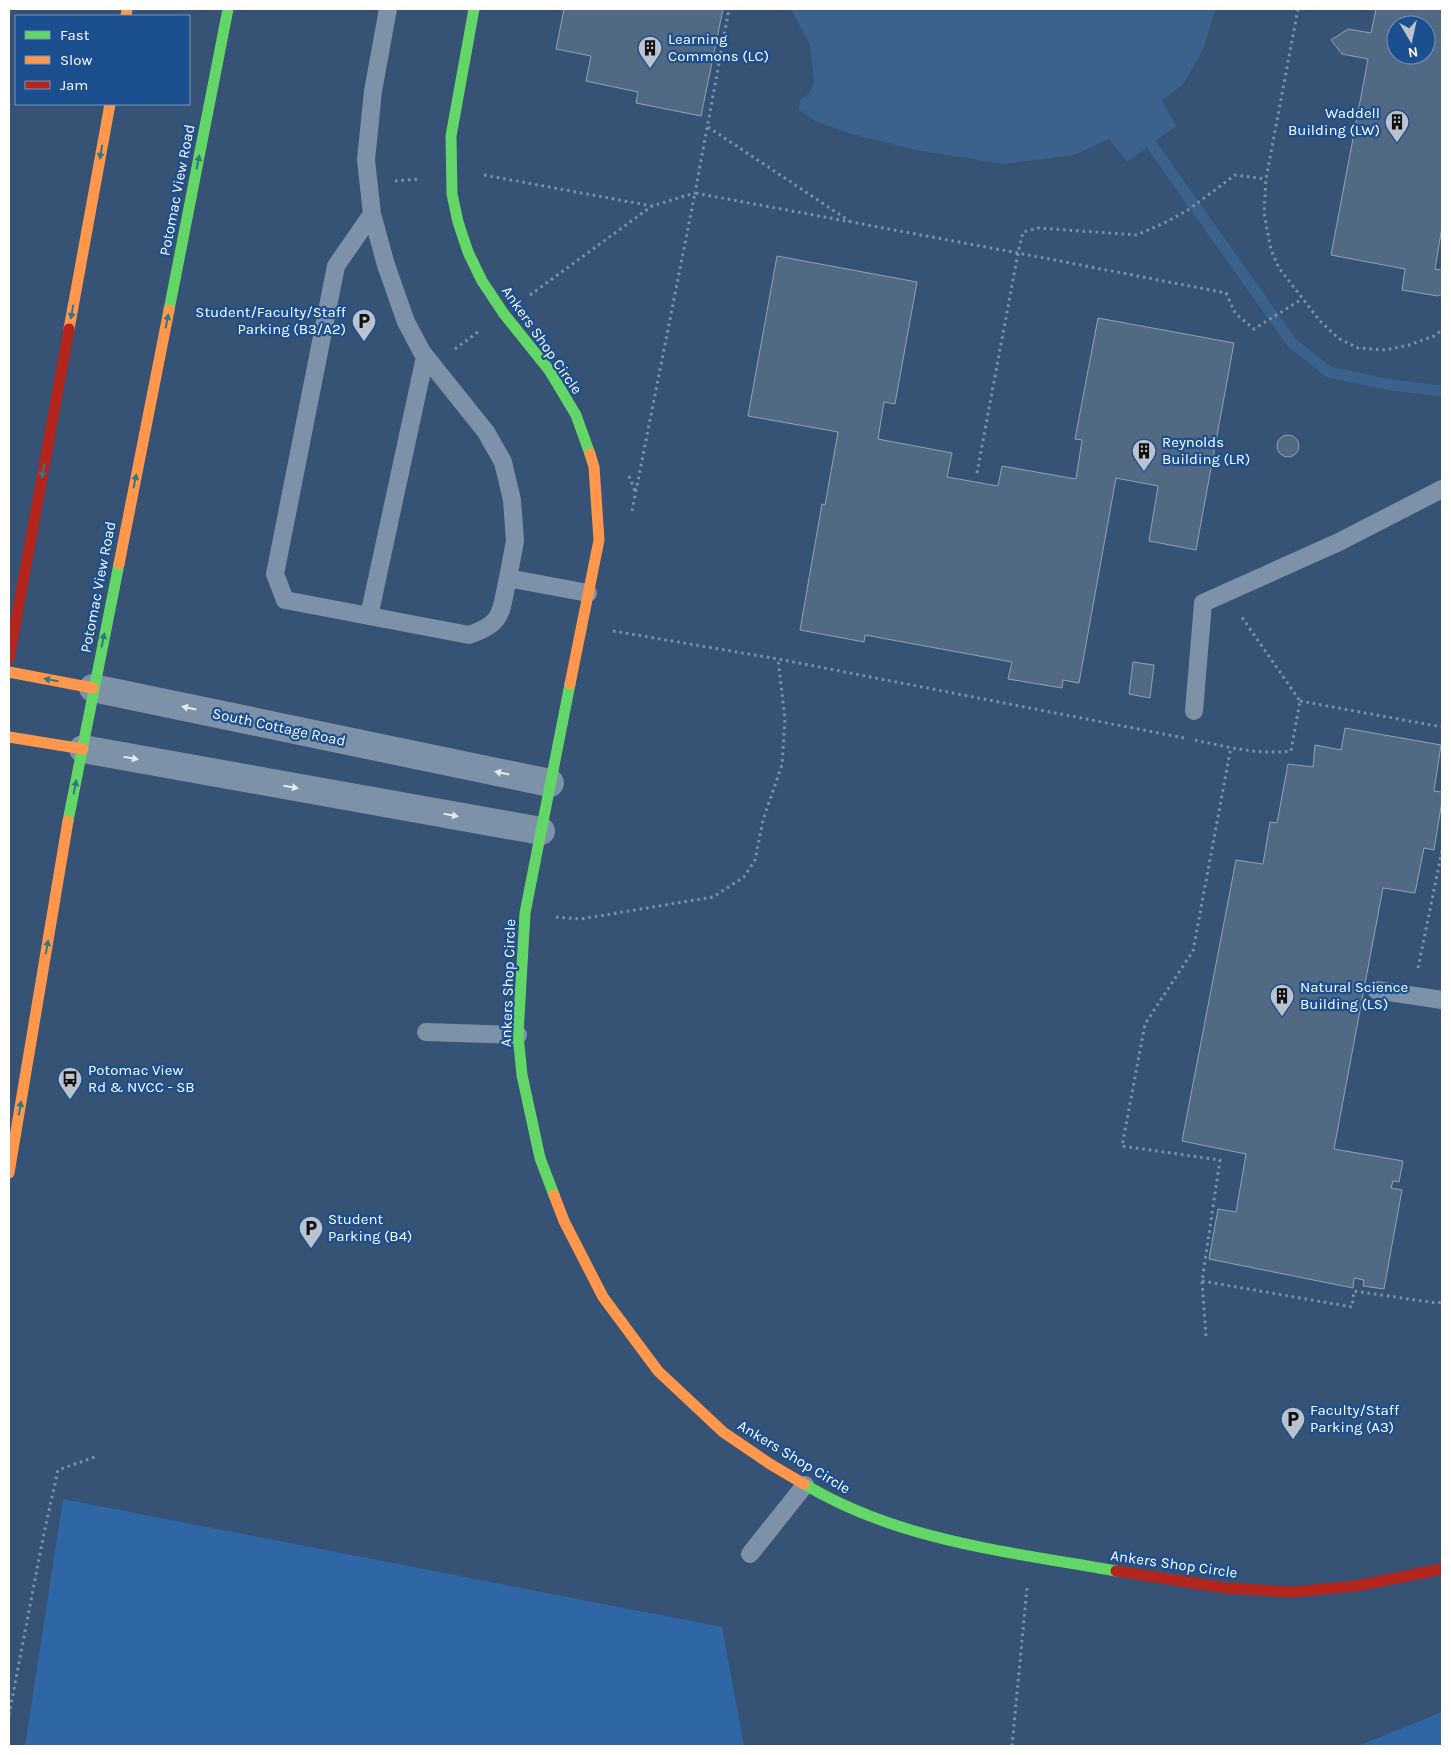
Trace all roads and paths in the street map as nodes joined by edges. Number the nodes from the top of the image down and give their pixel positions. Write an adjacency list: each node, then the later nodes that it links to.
1 (228, 9): 36 (street, Potomac View Road, one-way to 1)
2 (388, 9): 14 (lane)
3 (474, 9): 29 (street, Ankers Shop Circle)
4 (729, 9): 7 (path)
5 (1298, 9): 10 (path)
6 (110, 105): 33 (street, one-way to 33)
7 (708, 127): 12 (path); 15 (path)
8 (479, 174): 13 (path)
9 (416, 179): 11 (path)
10 (1266, 180): 16 (path); 17 (path)
11 (387, 181)
12 (695, 193): 13 (path); 15 (path); 26 (path)
13 (652, 206): 18 (path)
14 (372, 214): 22 (lane); 31 (lane)
15 (853, 223): 16 (path)
16 (1018, 253): 17 (path); 23 (path)
17 (1302, 298): 19 (path)
18 (524, 299)
19 (1442, 330)
20 (479, 331): 21 (path)
21 (450, 352)
22 (425, 357): 28 (lane); 31 (lane)
23 (977, 473)
24 (628, 474): 26 (path)
25 (1442, 489): 30 (lane)
26 (636, 492): 27 (path)
27 (630, 520)
28 (508, 578): 29 (lane); 31 (lane)
29 (588, 593): 43 (street, Ankers Shop Circle)
30 (1225, 593): 37 (path); 38 (lane)
31 (369, 616)
32 (610, 630): 34 (path)
33 (9, 659)
34 (778, 659): 41 (path); 46 (path)
35 (9, 672): 36 (street, South Cottage Road, one-way to 35)
36 (94, 688): 42 (street, Potomac View Road); 43 (street, South Cottage Road, one-way to 36)
37 (1300, 701): 39 (path); 41 (path)
38 (1194, 711)
39 (1442, 727)
40 (9, 737): 42 (street)
41 (1231, 748): 53 (path)
42 (83, 749): 44 (street, one-way to 44); 52 (street, Potomac View Road, one-way to 42)
43 (550, 783): 44 (street, Ankers Shop Circle)
44 (541, 831): 51 (street, Ankers Shop Circle)
45 (1442, 850): 48 (path)
46 (551, 917)
47 (1376, 990): 48 (lane)
48 (1412, 995): 49 (lane)
49 (1442, 1000)
50 (426, 1032): 51 (lane)
51 (518, 1034): 57 (street, Ankers Shop Circle)
52 (9, 1173)
53 (1202, 1281): 54 (path); 55 (path)
54 (1442, 1302)
55 (1206, 1336)
56 (95, 1457): 61 (path)
57 (805, 1485): 58 (lane); 59 (street, Ankers Shop Circle)
58 (750, 1554)
59 (1032, 1556): 60 (street, Ankers Shop Circle); 62 (path)
60 (1442, 1569)
61 (9, 1715)
62 (1012, 1746)

